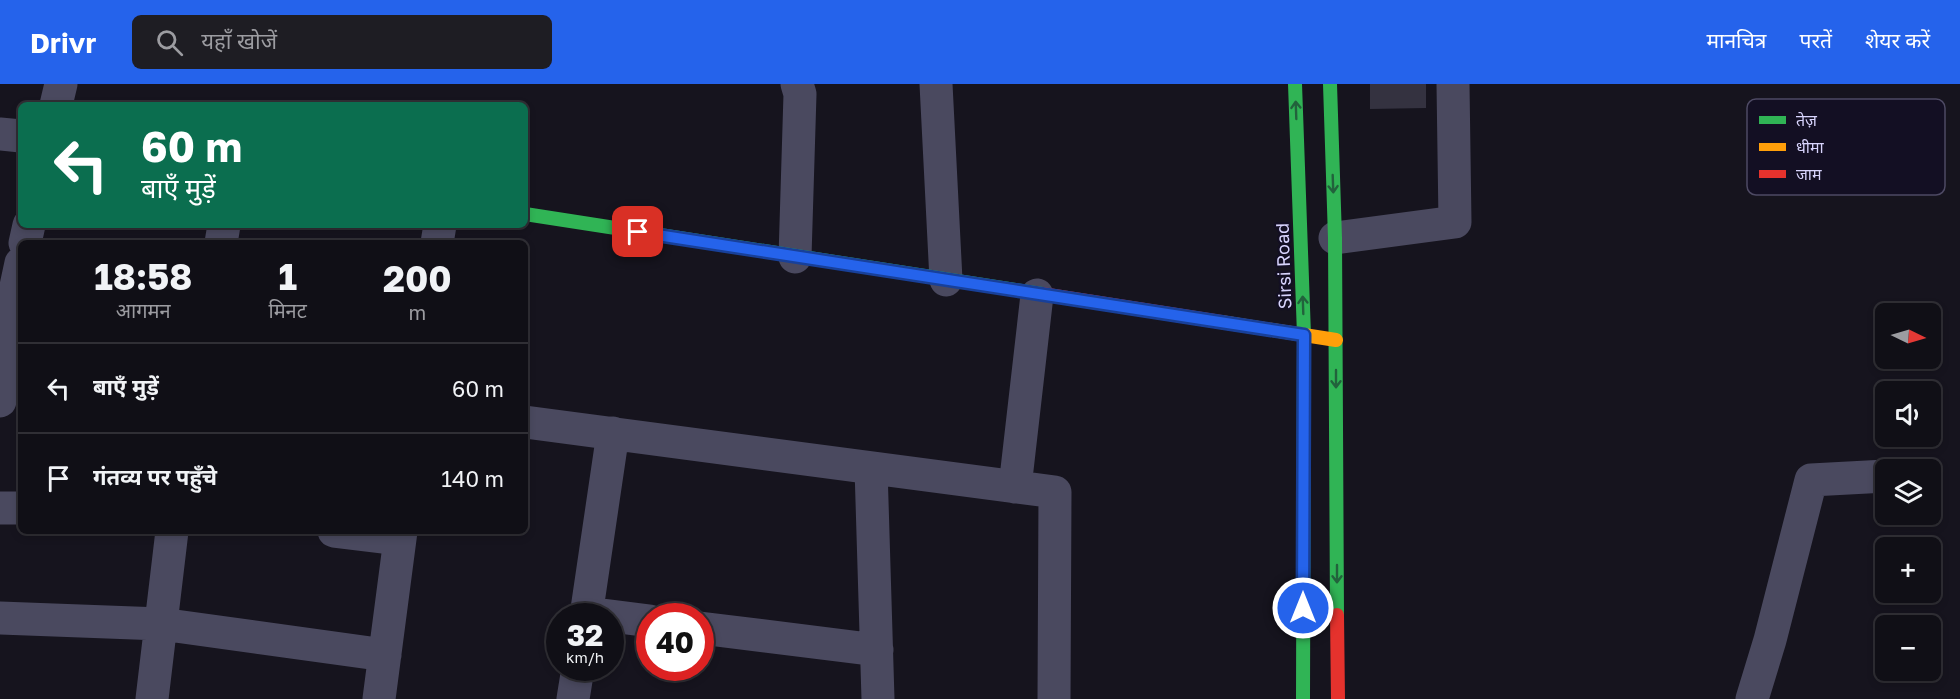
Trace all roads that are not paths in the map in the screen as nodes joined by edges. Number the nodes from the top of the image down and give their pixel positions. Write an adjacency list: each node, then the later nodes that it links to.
1 (62, 84): 7 (street)
2 (797, 84): 12 (street)
3 (936, 84): 14 (street)
4 (1295, 84): 17 (street, Sirsi Road, one-way to 4)
5 (1330, 84): 11 (street, one-way to 11)
6 (1453, 84): 11 (street)
7 (57, 102)
8 (0, 134): 9 (street)
9 (18, 136)
10 (528, 214): 12 (street)
11 (1335, 238): 18 (street)
12 (795, 257): 14 (street)
13 (18, 273): 16 (street)
14 (945, 280): 15 (street)
15 (1037, 295): 17 (street); 24 (street)
16 (4, 319): 19 (street)
17 (1304, 335): 18 (street); 42 (street, Sirsi Road)
18 (1336, 340): 43 (street, one-way to 43)
19 (0, 401)
20 (528, 422): 21 (street)
21 (613, 433): 22 (street); 30 (street)
22 (871, 468): 24 (street); 34 (street)
23 (1875, 477): 44 (street)
24 (1016, 487): 41 (street)
25 (0, 508): 26 (street)
26 (18, 508)
27 (172, 534): 32 (street)
28 (384, 534): 29 (street)
29 (400, 535): 35 (street)
30 (589, 603)
31 (0, 618): 32 (street)
32 (161, 624): 35 (street); 37 (street)
33 (714, 630): 34 (street)
34 (877, 650): 40 (street)
35 (385, 655): 38 (street)
36 (576, 681): 39 (street)
37 (152, 699)
38 (379, 699)
39 (573, 699)
40 (878, 699)
41 (1054, 699)
42 (1303, 699)
43 (1338, 699)
44 (1752, 699)

